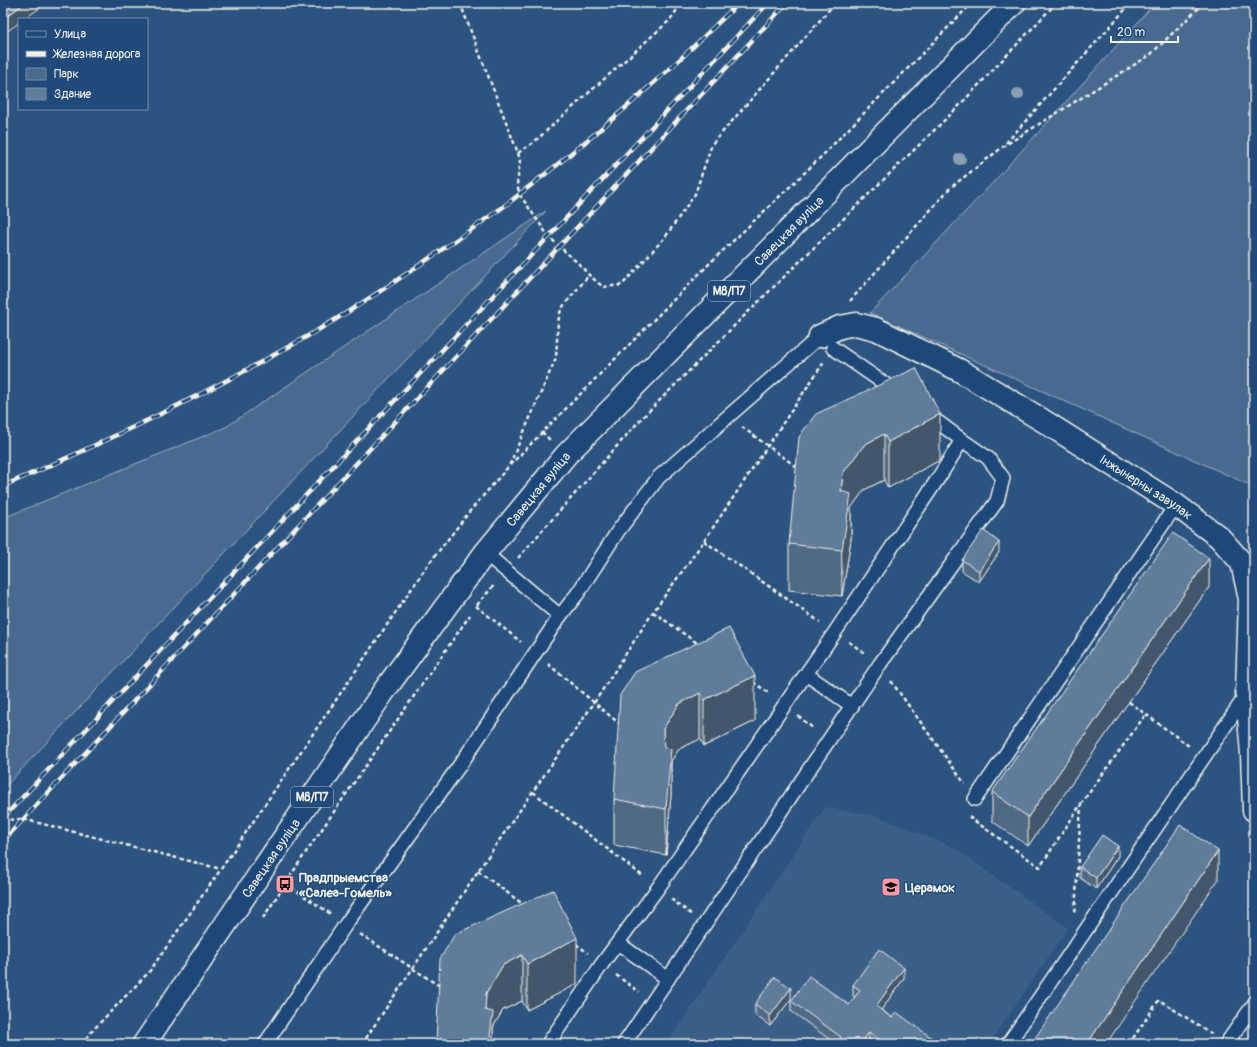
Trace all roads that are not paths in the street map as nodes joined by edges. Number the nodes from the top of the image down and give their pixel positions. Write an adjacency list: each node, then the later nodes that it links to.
1 (1014, 3): 7 (main road, Савецкая вуліца / М8/П7)
2 (827, 342): 3 (lane); 6 (main road, Інжынерны завулак); 8 (lane)
3 (907, 400)
4 (919, 409): 5 (lane)
5 (962, 440): 9 (lane); 11 (lane)
6 (1176, 505): 10 (main road, Інжынерны завулак); 12 (lane)
7 (485, 553): 8 (lane); 17 (main road, Савецкая вуліца / М8/П7)
8 (560, 616): 18 (lane)
9 (806, 674): 11 (lane); 14 (lane)
10 (1247, 694): 13 (main road, Інжынерны завулак); 21 (lane)
11 (852, 706): 15 (lane)
12 (975, 799)
13 (1254, 810)
14 (618, 943): 15 (lane); 19 (lane)
15 (668, 979): 20 (lane)
16 (1254, 1004): 22 (lane)
17 (144, 1044)
18 (265, 1044)
19 (548, 1044)
20 (624, 1044)
21 (1008, 1044)
22 (1226, 1044)

